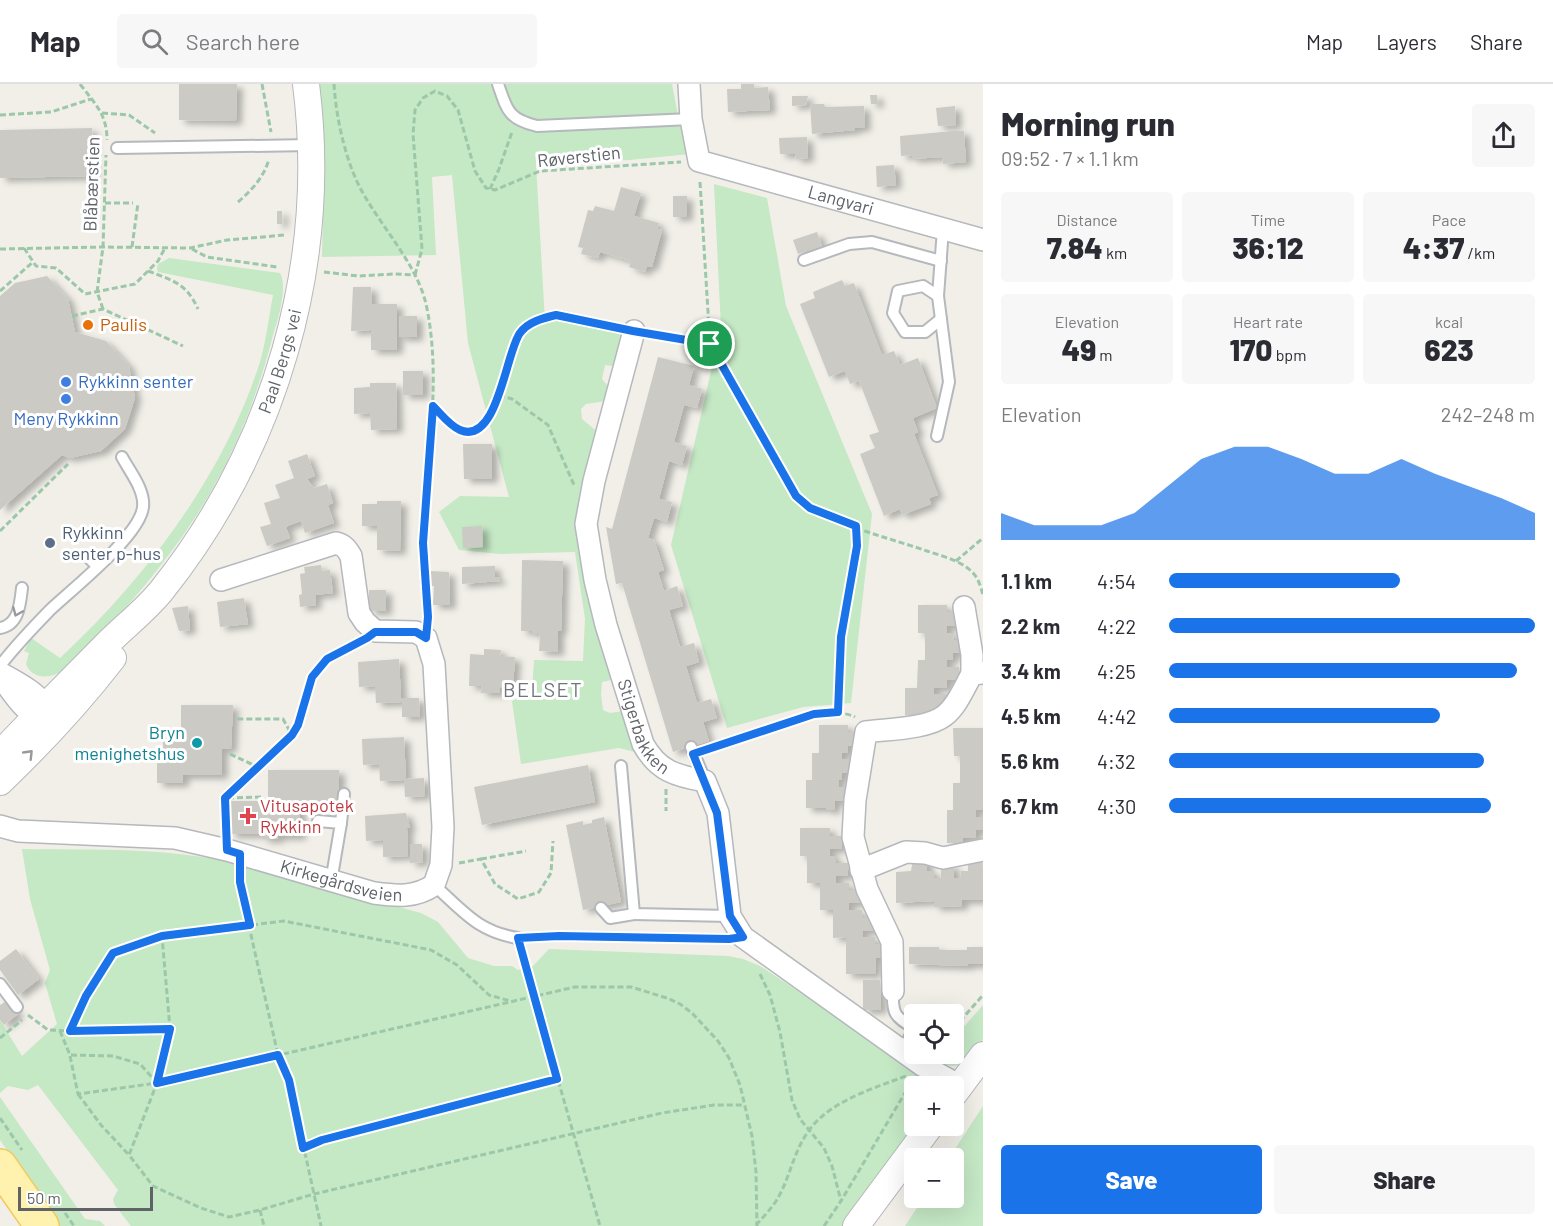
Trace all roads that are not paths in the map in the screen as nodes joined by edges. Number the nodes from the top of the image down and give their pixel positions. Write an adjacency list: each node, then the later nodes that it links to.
1 (306, 84): 5 (street, Paal Bergs vei)
2 (498, 84): 4 (lane)
3 (689, 84): 4 (street)
4 (692, 119): 7 (street, Langvari)
5 (311, 145): 6 (lane); 25 (street, Paal Bergs vei)
6 (117, 148)
7 (943, 229): 8 (street, Langvari); 10 (lane)
8 (983, 240)
9 (804, 260): 10 (lane)
10 (941, 261): 11 (lane)
11 (938, 297): 12 (lane); 12 (lane)
12 (941, 319): 14 (lane)
13 (633, 331): 29 (street, Stigerbakken)
14 (937, 436)
15 (122, 458): 17 (lane)
16 (87, 556): 17 (lane)
17 (97, 566): 22 (lane)
18 (221, 580): 38 (street)
19 (22, 588): 21 (lane, one-way to 21)
20 (964, 607): 23 (street)
21 (0, 628)
22 (0, 666)
23 (978, 673): 36 (street)
24 (0, 674): 25 (street)
25 (47, 716): 27 (street, Paal Bergs vei); 30 (street, Paal Bergs vei, one-way to 25)
26 (692, 751): 29 (lane)
27 (0, 754)
28 (621, 766): 40 (lane)
29 (705, 781): 41 (street)
30 (0, 782)
31 (344, 794): 33 (lane)
32 (318, 821): 33 (lane)
33 (341, 823): 37 (lane)
34 (0, 826): 37 (street, Kirkegårdsveien)
35 (983, 849): 36 (street)
36 (861, 870): 44 (street)
37 (332, 882): 38 (street, Kirkegårdsveien)
38 (434, 885): 42 (lane)
39 (601, 908): 40 (lane)
40 (634, 914): 41 (lane)
41 (730, 916): 46 (street)
42 (518, 938)
43 (0, 984): 45 (lane)
44 (893, 991): 46 (lane)
45 (17, 1007)
46 (903, 1051): 48 (street)
47 (983, 1055): 49 (street)
48 (932, 1076)
49 (964, 1081)
50 (923, 1136): 53 (street)
51 (0, 1166): 52 (main road)
52 (42, 1226)
53 (856, 1226)

